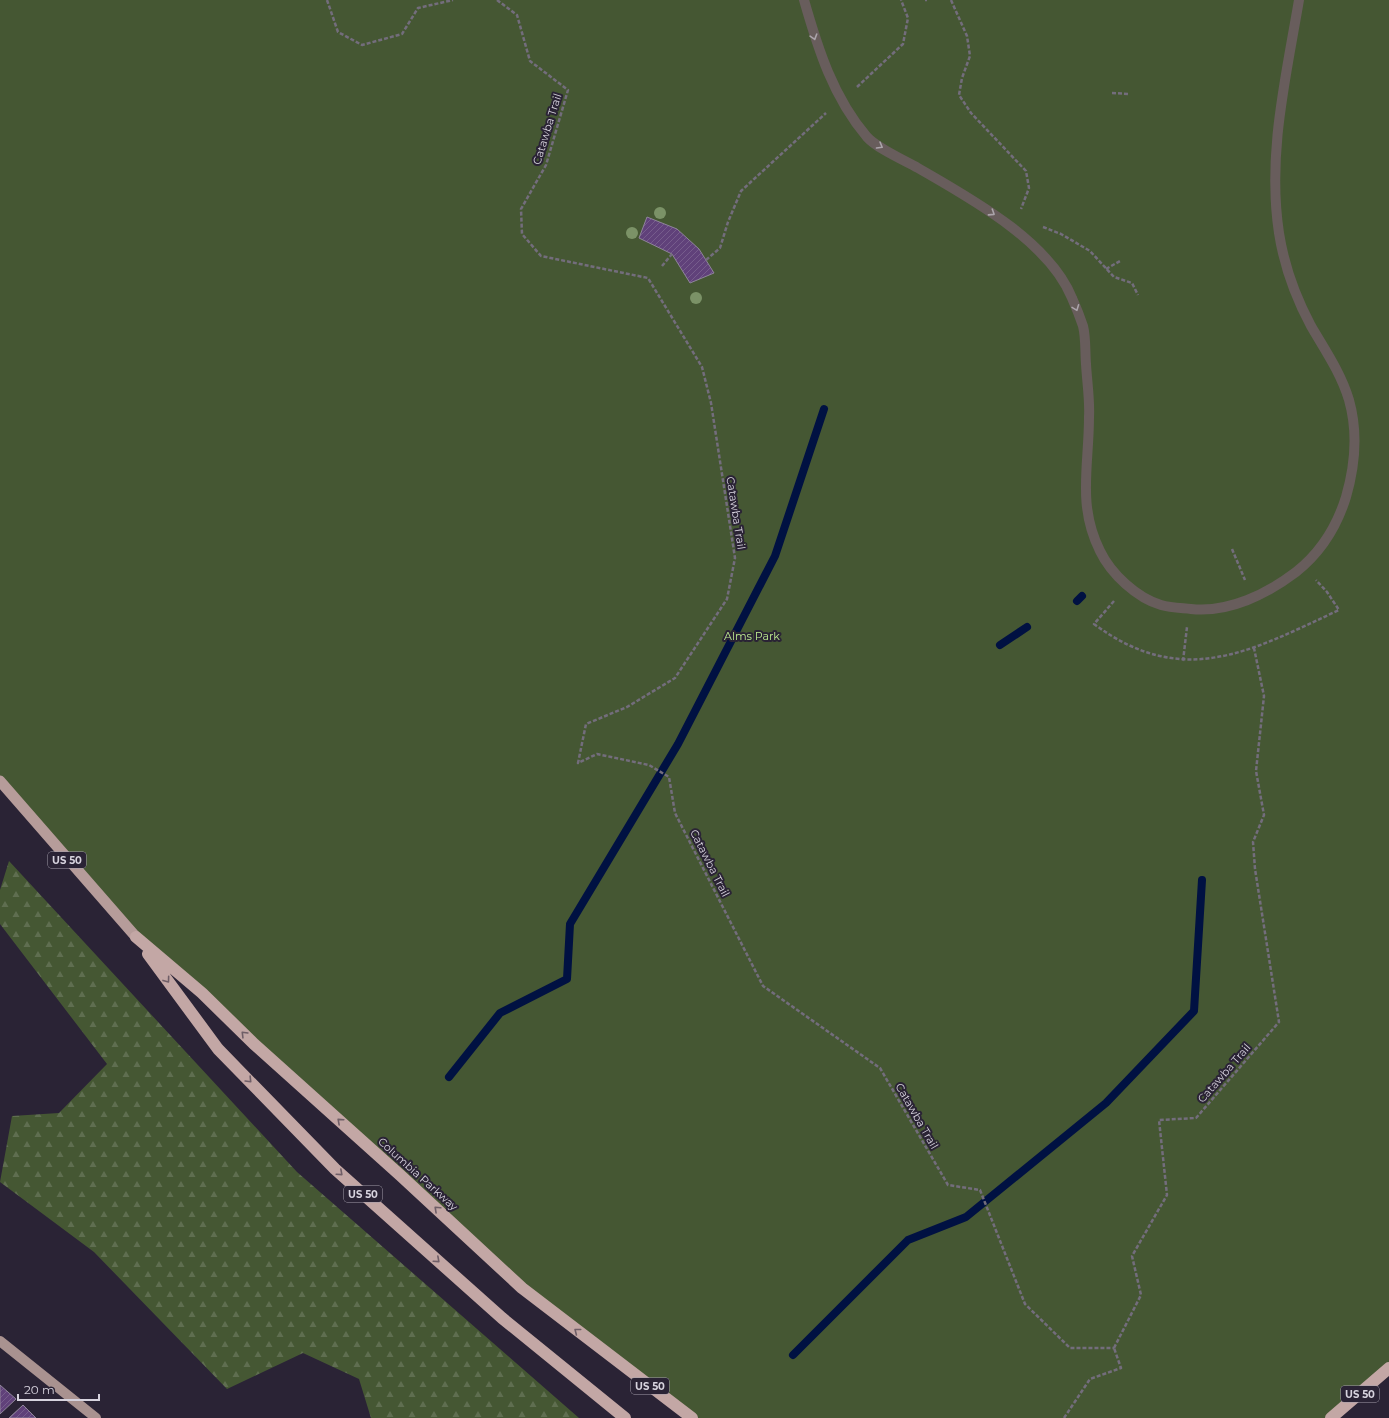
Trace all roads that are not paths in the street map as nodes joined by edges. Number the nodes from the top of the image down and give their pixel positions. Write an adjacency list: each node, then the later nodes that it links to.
1 (804, 0): 2 (street, one-way to 2)
2 (1299, 0)
3 (0, 781): 4 (highway, Columbia Parkway / US 50)
4 (136, 937): 8 (highway, Columbia Parkway / US 50, one-way to 8); 9 (highway, Columbia Parkway / US 50, one-way to 4)
5 (0, 1341): 7 (main road)
6 (1389, 1368): 10 (highway, US 50)
7 (96, 1418)
8 (625, 1418)
9 (692, 1418)
10 (1331, 1418)

